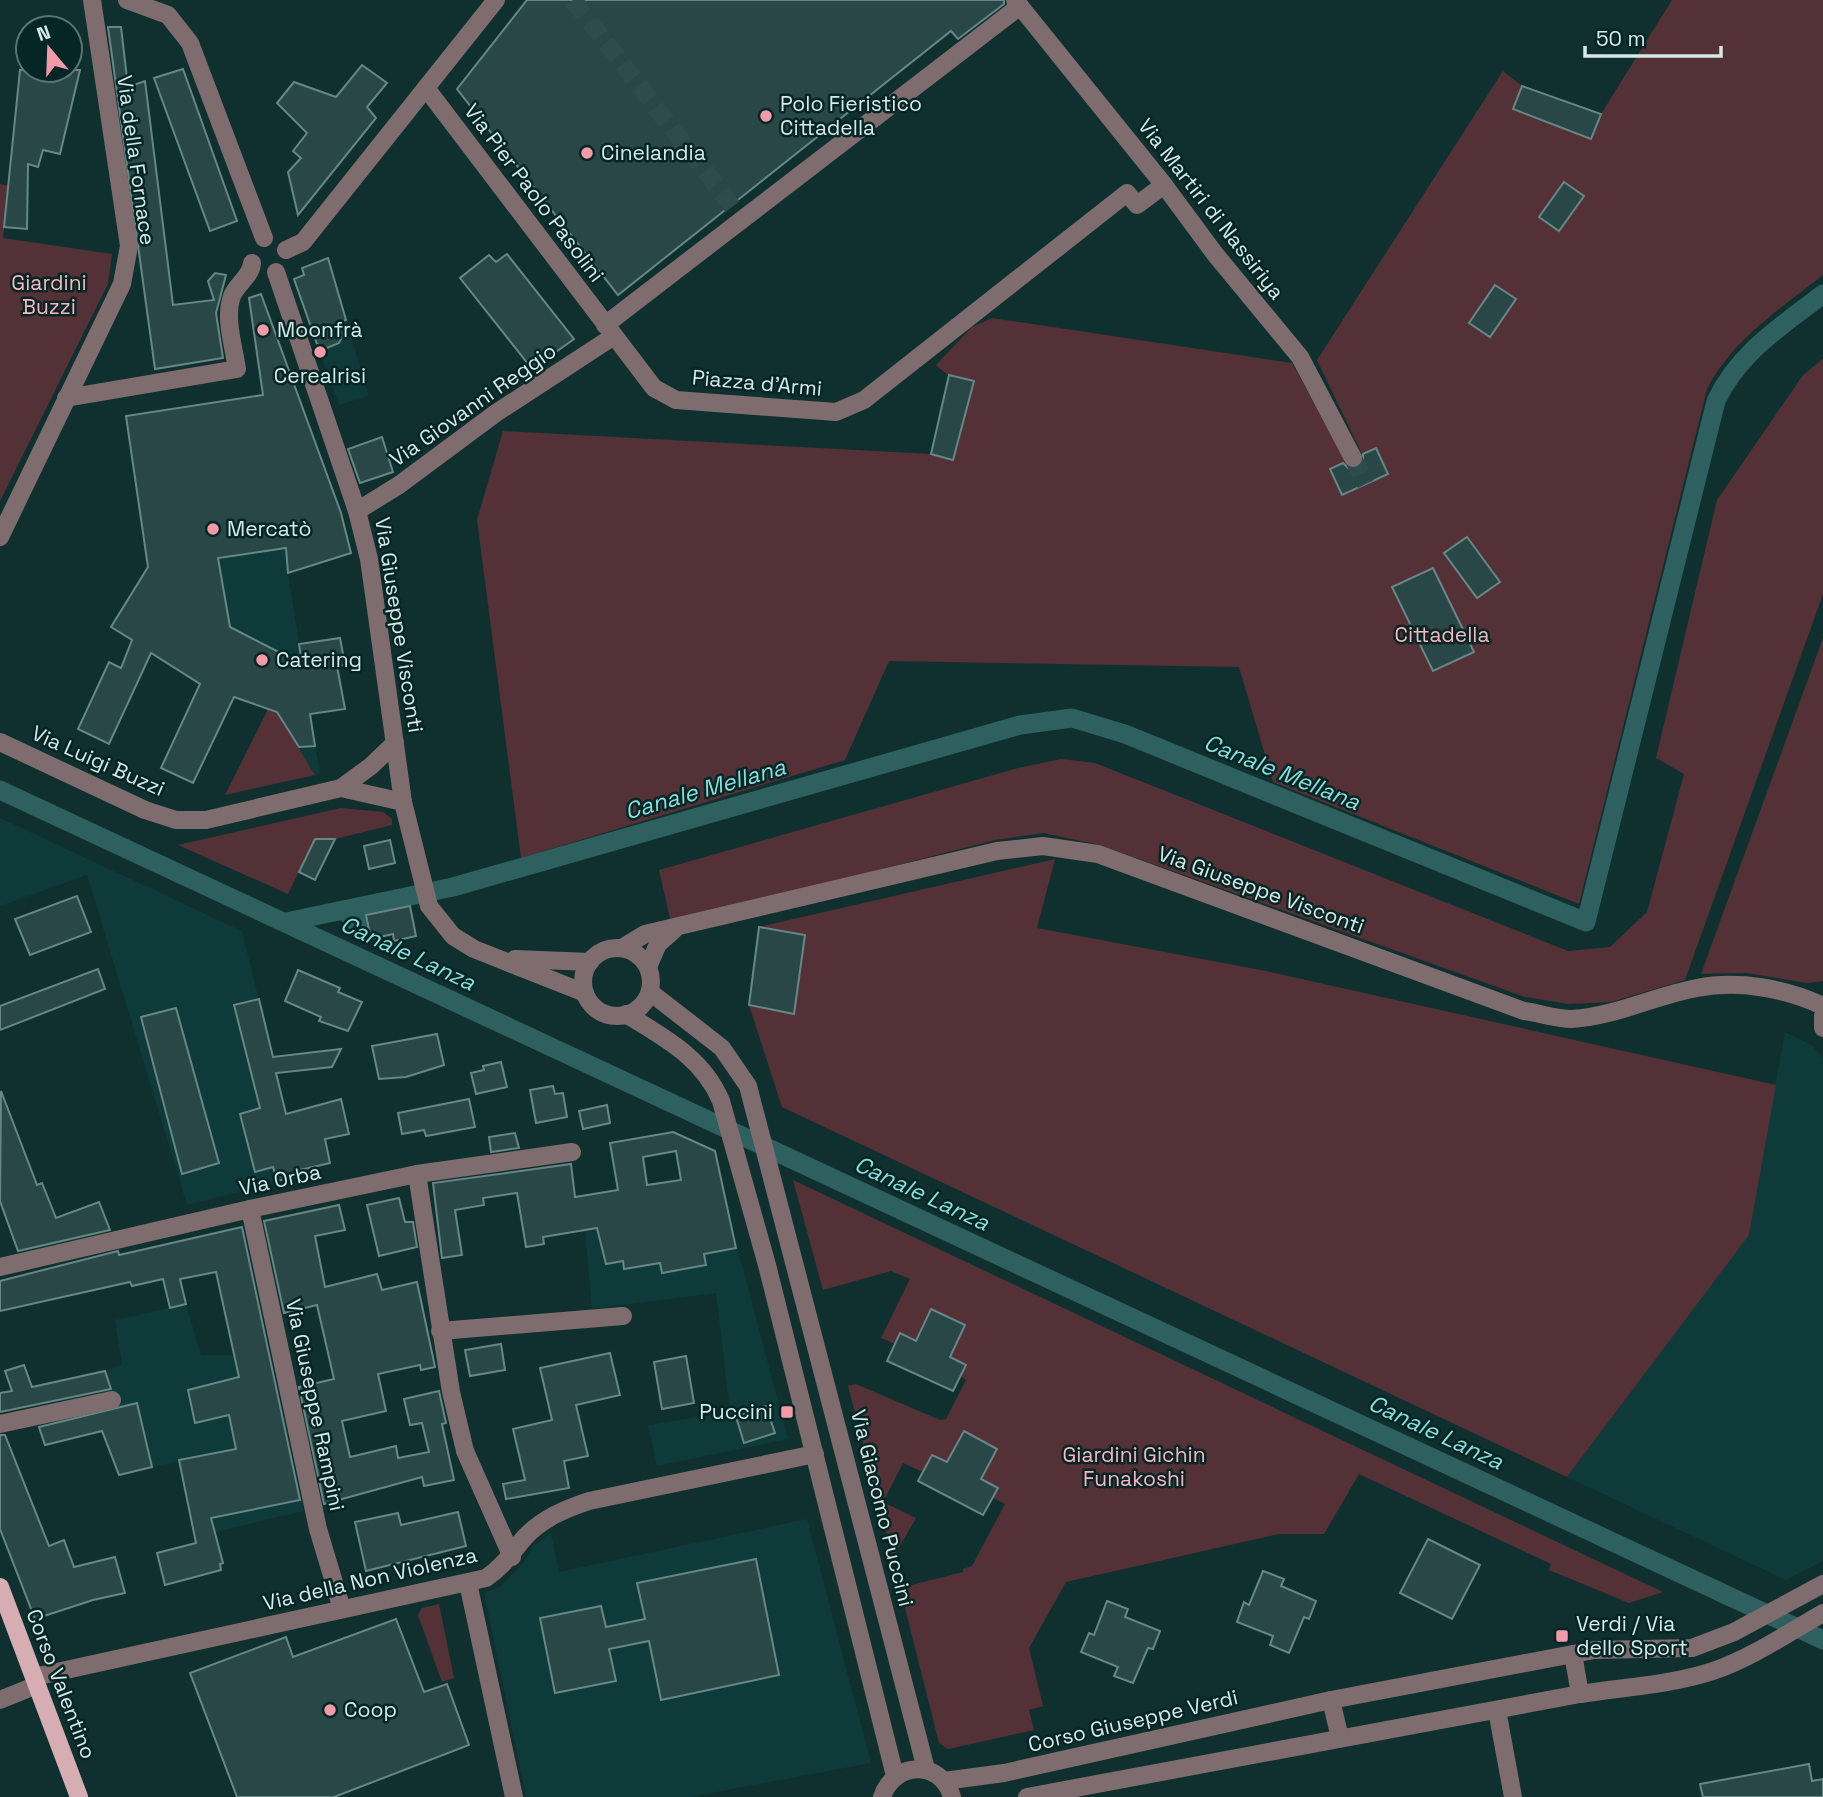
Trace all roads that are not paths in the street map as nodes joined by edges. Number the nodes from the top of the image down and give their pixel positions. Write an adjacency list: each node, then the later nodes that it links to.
1 (92, 0): 13 (street, Via della Fornace)
2 (127, 0): 5 (street)
3 (496, 0): 6 (street)
4 (1018, 3): 7 (street, Via Martiri di Nassiriya); 12 (street)
5 (164, 6): 8 (street)
6 (426, 88): 9 (street); 12 (street, Via Pier Paolo Pasolini)
7 (1164, 185): 12 (street, Piazza d'Armi); 14 (street, Via Martiri di Nassiriya)
8 (264, 238): 9 (street); 10 (street)
9 (286, 250): 11 (street)
10 (252, 263): 11 (street); 13 (street)
11 (276, 272): 15 (street, Via Giuseppe Visconti)
12 (610, 331): 15 (street, Via Giovanni Reggio)
13 (66, 398): 16 (street, Via della Fornace)
14 (1353, 458)
15 (357, 511): 18 (street, Via Giuseppe Visconti)
16 (0, 537)
17 (0, 741): 19 (street, Via Luigi Buzzi)
18 (395, 743): 19 (street, Via Luigi Buzzi); 20 (street, Via Giuseppe Visconti)
19 (341, 788): 20 (street, Via Luigi Buzzi)
20 (403, 802): 23 (street, Via Giuseppe Visconti)
21 (677, 928): 22 (street, Via Giuseppe Visconti); 25 (street); 28 (street, Via Giuseppe Visconti)
22 (622, 948): 24 (street); 25 (street)
23 (498, 958): 24 (street, Via Giuseppe Visconti); 27 (street, Via Giuseppe Visconti)
24 (590, 962): 27 (street)
25 (648, 967): 26 (street)
26 (650, 992): 29 (street); 35 (street, Via Giacomo Puccini)
27 (585, 993): 29 (street)
28 (1823, 1006)
29 (626, 1014): 36 (street)
30 (1823, 1016): 31 (street)
31 (1823, 1028)
32 (572, 1152): 33 (street, Via Orba)
33 (417, 1174): 34 (street, Via Orba); 39 (street)
34 (250, 1209): 37 (street, Via Orba); 47 (street, Via Giuseppe Rampini)
35 (795, 1258): 36 (street); 56 (street, Via Giacomo Puccini)
36 (767, 1265): 42 (street)
37 (0, 1268)
38 (623, 1316): 39 (street)
39 (440, 1331): 43 (street)
40 (112, 1400): 41 (street)
41 (0, 1424)
42 (815, 1454): 43 (street, Via della Non Violenza); 57 (street)
43 (512, 1557): 44 (street, Via della Non Violenza)
44 (468, 1583): 47 (street, Via della Non Violenza); 60 (street)
45 (1823, 1584): 49 (street, Corso Giuseppe Verdi)
46 (0, 1587): 50 (main road, Corso Valentino)
47 (342, 1609): 50 (street, Via della Non Violenza)
48 (1822, 1614): 51 (street)
49 (1573, 1654): 51 (street); 53 (street, Corso Giuseppe Verdi)
50 (35, 1681): 52 (street, Via della Non Violenza); 59 (main road, Corso Valentino)
51 (1580, 1694): 54 (street)
52 (0, 1700)
53 (1331, 1700): 55 (street); 58 (street, Corso Giuseppe Verdi)
54 (1497, 1710): 55 (street); 63 (street)
55 (1340, 1738): 62 (street)
56 (926, 1769): 57 (street); 58 (street)
57 (895, 1776): 61 (street)
58 (948, 1789)
59 (79, 1797)
60 (514, 1797)
61 (880, 1797)
62 (1027, 1797)
63 (1513, 1797)

